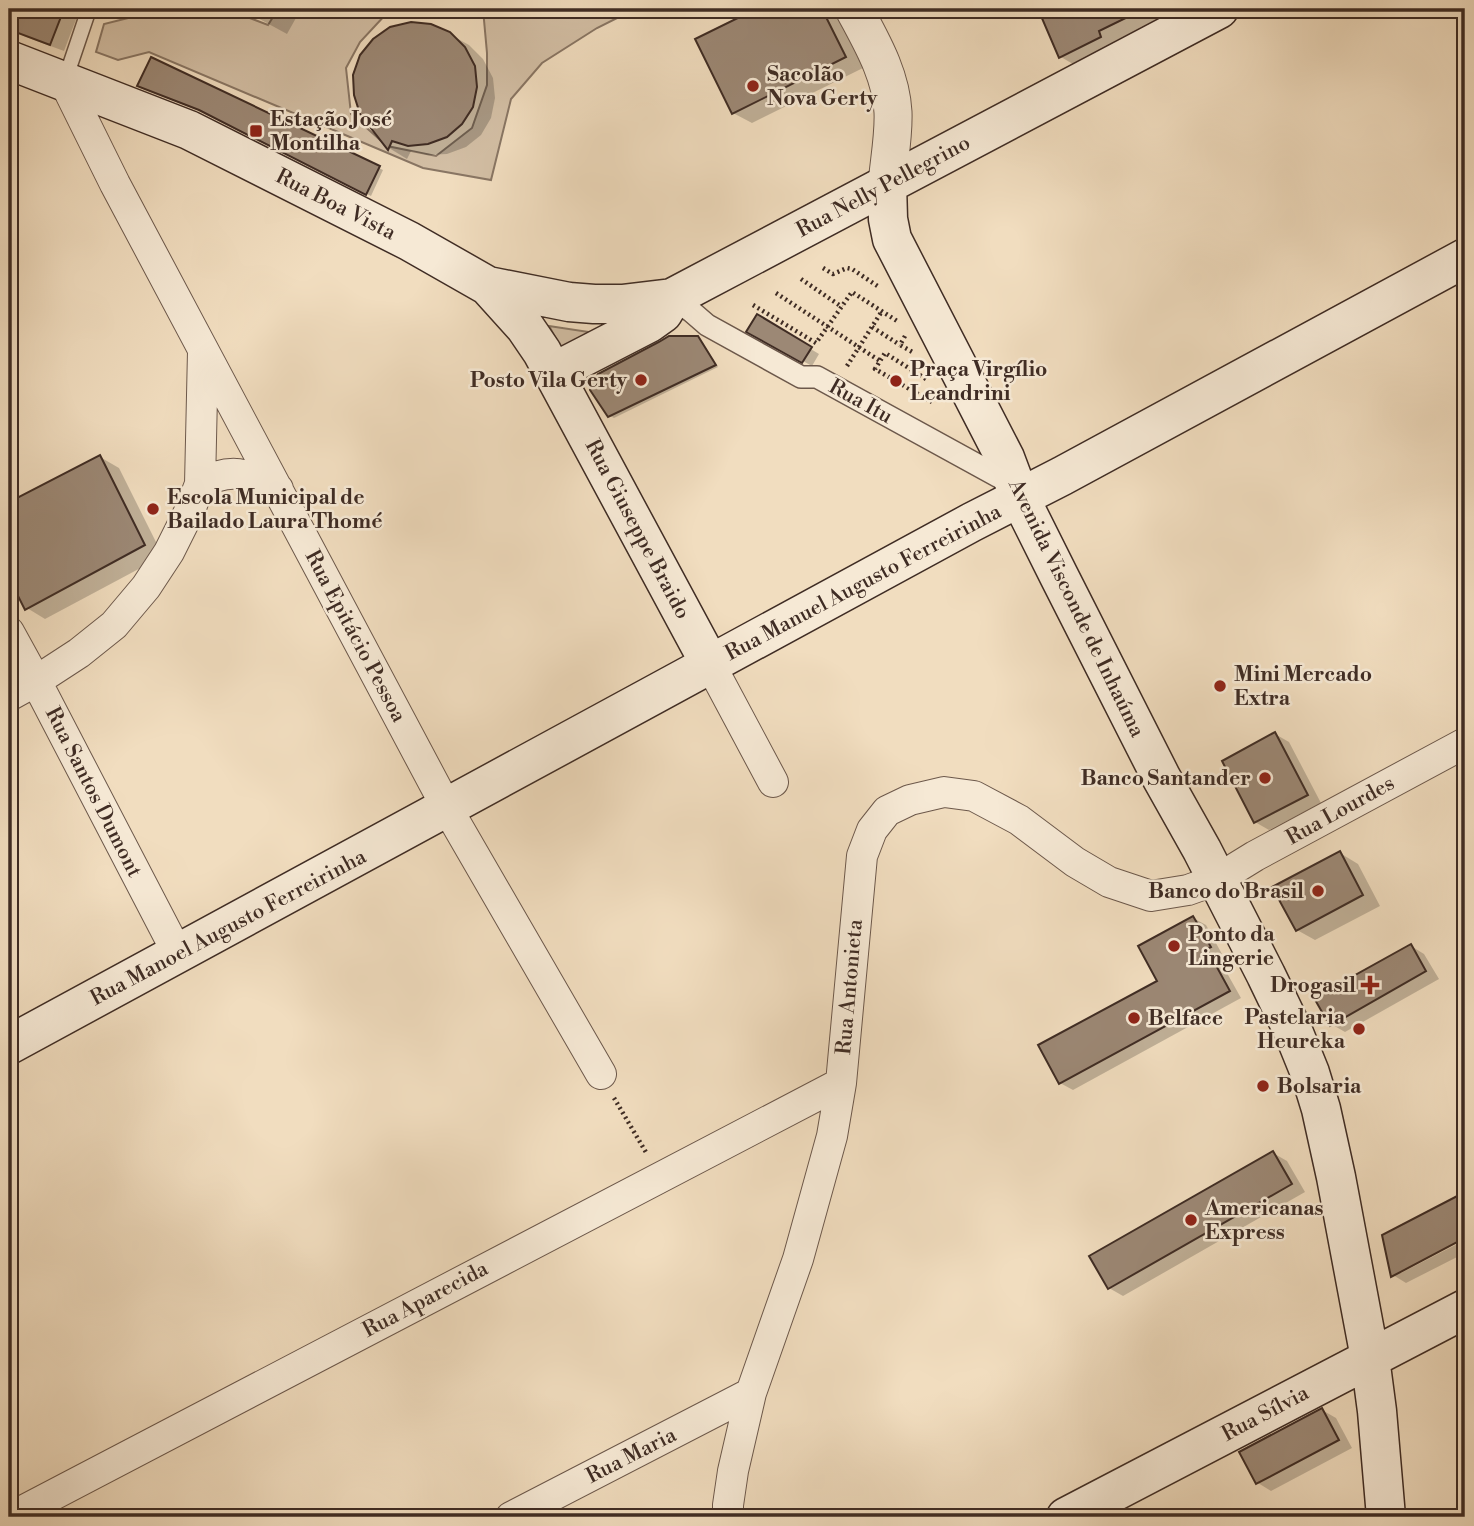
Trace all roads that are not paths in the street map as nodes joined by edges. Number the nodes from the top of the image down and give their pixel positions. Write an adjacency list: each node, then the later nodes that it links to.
1 (89, 9): 5 (lane)
2 (854, 9): 6 (street)
3 (1219, 9): 6 (main road, Rua Nelly Pellegrino)
4 (9, 60): 5 (main road, Rua Boa Vista)
5 (64, 81): 8 (main road, Rua Boa Vista); 10 (street, Rua Epitácio Pessoa)
6 (887, 184): 9 (main road, Rua Nelly Pellegrino); 14 (main road, Avenida Visconde de Inhaúma)
7 (1465, 258): 14 (main road, Rua Manuel Augusto Ferreirinha)
8 (488, 286): 9 (main road, Rua Boa Vista); 11 (main road, Rua Giuseppe Braido)
9 (672, 298): 11 (main road, Rua Nelly Pellegrino); 14 (street, Rua Itu)
10 (202, 351): 12 (street); 13 (street, Rua Epitácio Pessoa)
11 (554, 372): 16 (main road, Rua Giuseppe Braido)
12 (200, 484): 13 (street); 17 (street)
13 (278, 489): 21 (street, Rua Epitácio Pessoa)
14 (1017, 492): 16 (main road, Rua Manuel Augusto Ferreirinha); 22 (main road, Avenida Visconde de Inhaúma)
15 (9, 632): 17 (street, Rua Santos Dumont)
16 (710, 664): 20 (street, Rua Giuseppe Braido); 21 (main road, Rua Manuel Augusto Ferreirinha)
17 (36, 681): 18 (street); 23 (street, Rua Santos Dumont)
18 (9, 696)
19 (1465, 743): 22 (street, Rua Lourdes)
20 (773, 782)
21 (447, 808): 23 (main road, Rua Manoel Augusto Ferreirinha); 25 (street, Rua Epitácio Pessoa)
22 (1216, 880): 26 (street, Rua Antonieta); 28 (main road, Avenida Visconde de Inhaúma)
23 (178, 954): 24 (main road, Rua Manoel Augusto Ferreirinha)
24 (9, 1045)
25 (601, 1074)
26 (841, 1083): 29 (street, Rua Antonieta); 30 (street, Rua Aparecida)
27 (1465, 1309): 28 (main road, Rua Sílvia)
28 (1370, 1358): 33 (main road, Rua Sílvia); 34 (main road, Avenida Visconde de Inhaúma)
29 (751, 1393): 31 (street, Rua Maria); 32 (street, Rua Antonieta)
30 (10, 1517)
31 (511, 1517)
32 (728, 1517)
33 (1066, 1517)
34 (1386, 1517)

